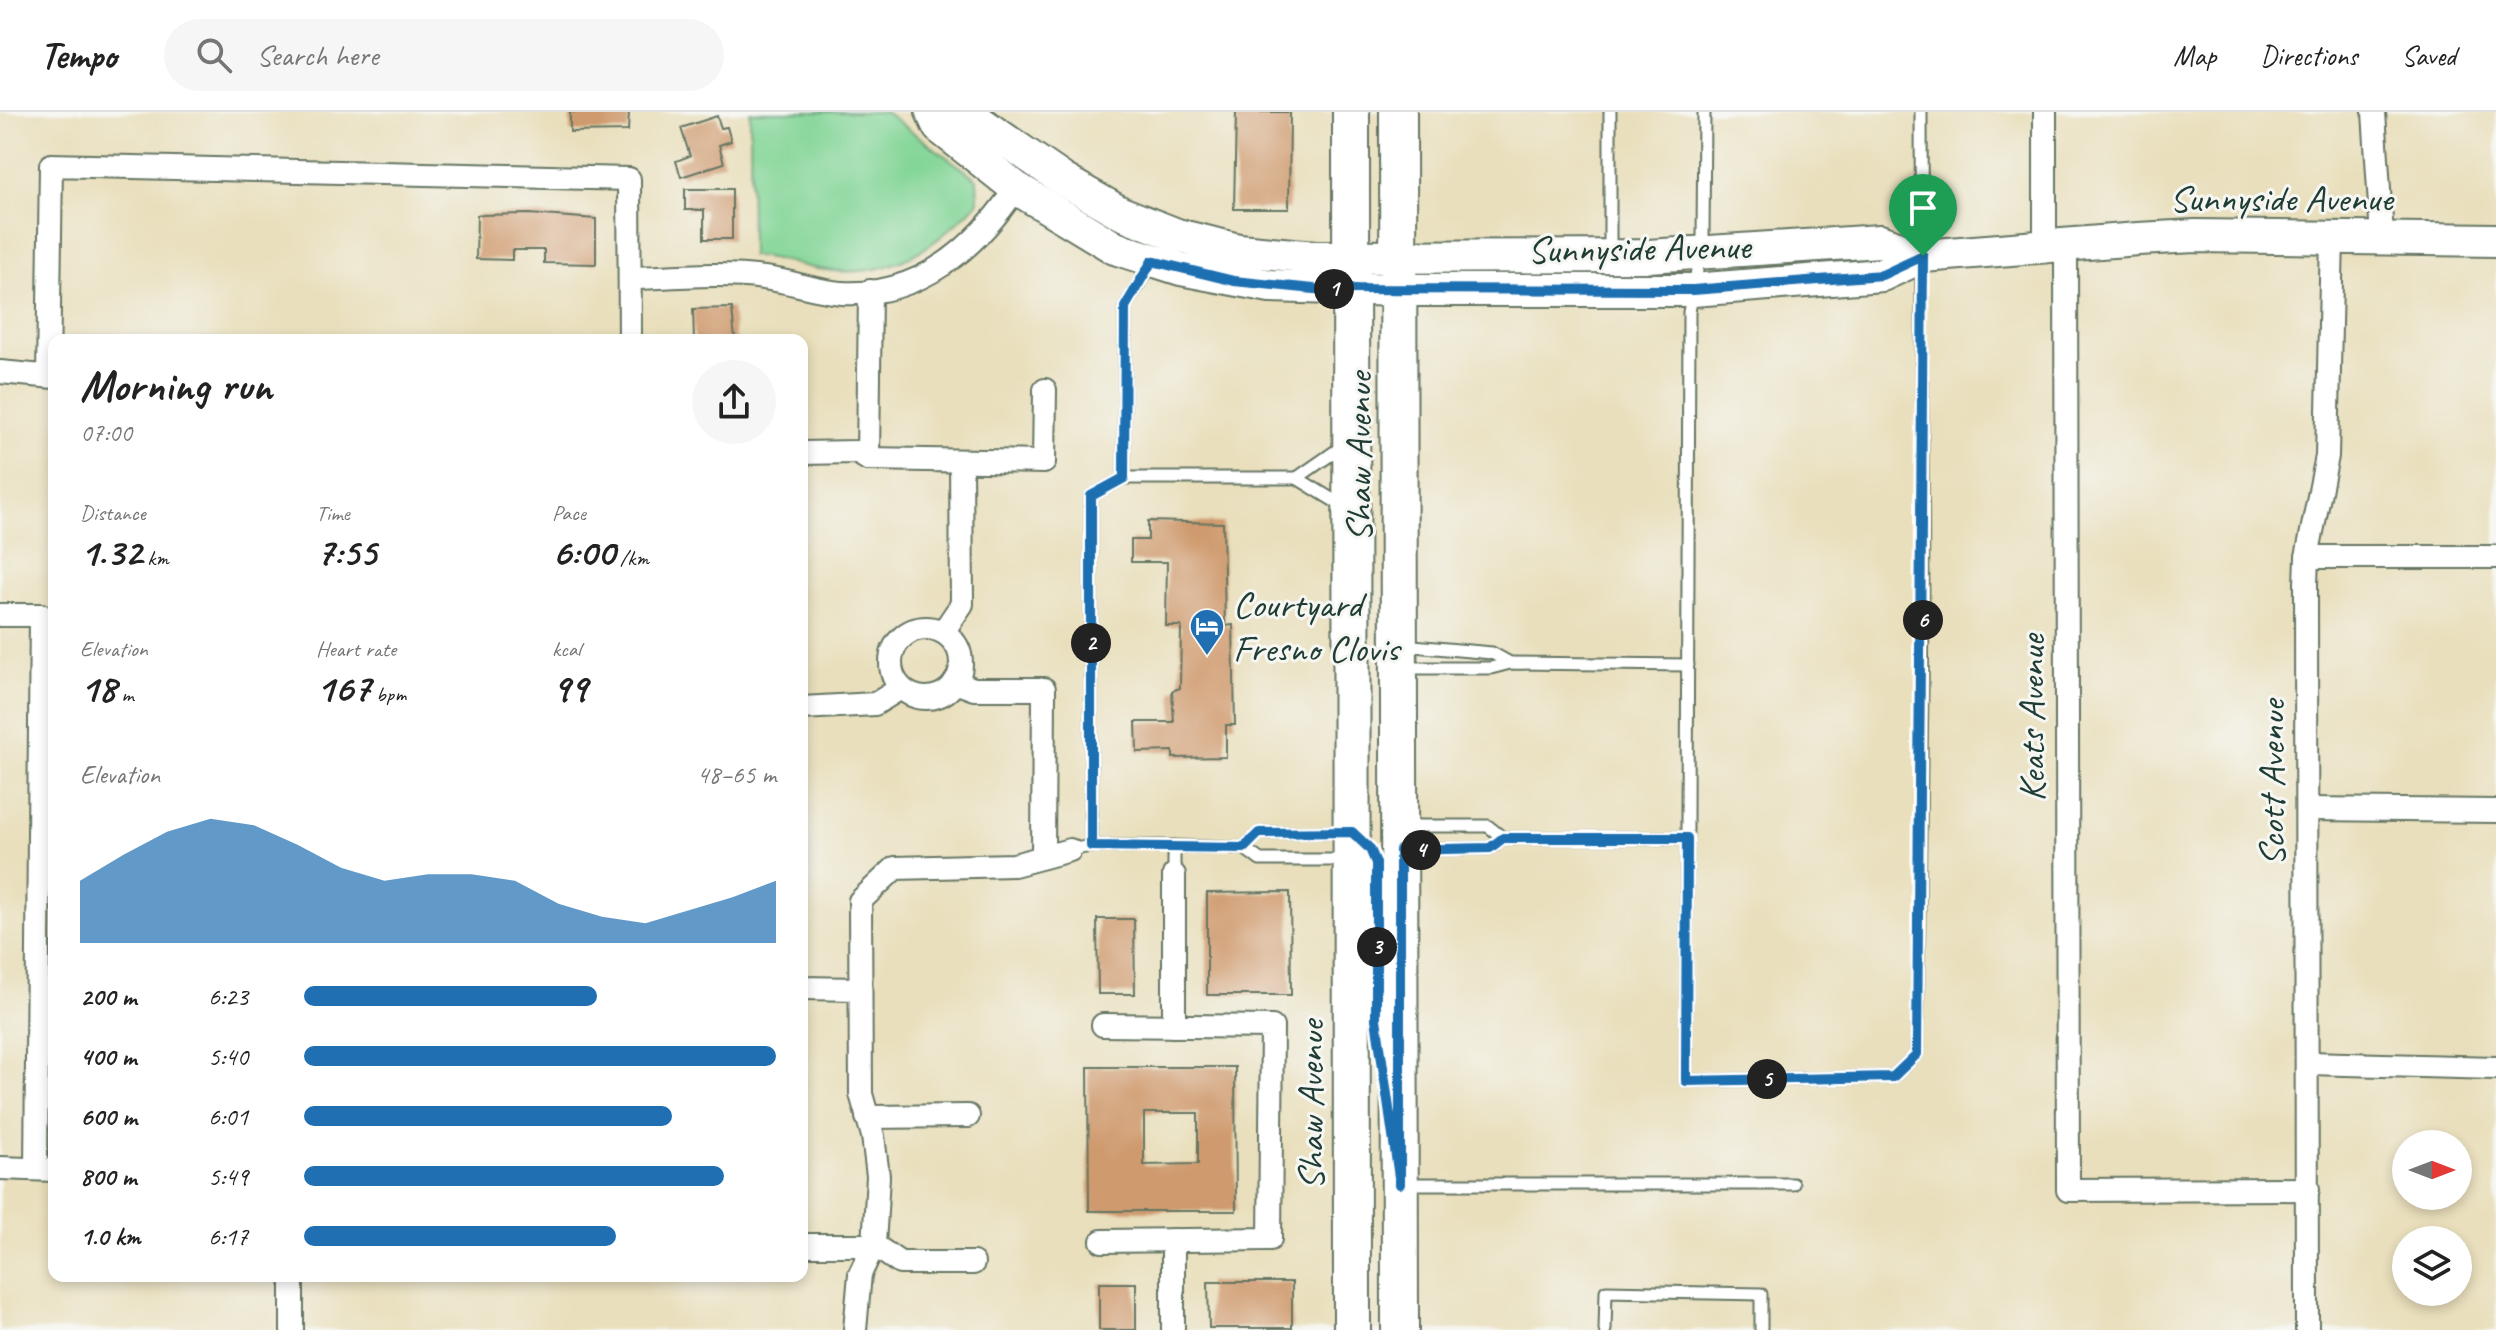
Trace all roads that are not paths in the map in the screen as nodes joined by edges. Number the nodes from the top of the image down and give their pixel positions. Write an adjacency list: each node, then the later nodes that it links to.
1 (932, 112): 10 (main road)
2 (965, 112): 14 (main road)
3 (1351, 112): 20 (main road, Shaw Avenue)
4 (1398, 112): 21 (main road, Shaw Avenue)
5 (1610, 112): 18 (lane)
6 (1704, 112): 16 (lane)
7 (1921, 112): 17 (lane)
8 (2045, 112): 15 (street, Keats Avenue)
9 (2374, 112): 12 (street)
10 (1016, 188): 14 (main road); 19 (main road); 24 (street)
11 (2332, 237): 12 (main road, Sunnyside Avenue); 15 (main road, Sunnyside Avenue); 37 (street, Scott Avenue)
12 (2382, 237): 13 (main road, Sunnyside Avenue)
13 (2496, 240)
14 (1207, 244): 20 (main road)
15 (2056, 246): 17 (main road, Sunnyside Avenue); 71 (street, Keats Avenue)
16 (1701, 254): 17 (main road, Sunnyside Avenue); 18 (main road, Sunnyside Avenue); 23 (lane)
17 (1923, 256): 23 (main road, Sunnyside Avenue); 51 (lane)
18 (1610, 257): 21 (main road, Sunnyside Avenue)
19 (1152, 261): 20 (main road); 34 (lane)
20 (1351, 273): 21 (main road, Sunnyside Avenue); 30 (main road, Shaw Avenue)
21 (1399, 274): 23 (main road, Sunnyside Avenue); 41 (main road, Shaw Avenue)
22 (630, 278): 24 (street); 25 (street); 26 (street)
23 (1693, 290): 43 (lane)
24 (870, 291): 32 (street)
25 (51, 334)
26 (630, 334)
27 (0, 372): 28 (street)
28 (48, 376)
29 (1045, 390): 33 (street)
30 (1353, 440): 35 (lane); 36 (main road, Shaw Avenue)
31 (808, 453): 32 (street)
32 (868, 459): 33 (street)
33 (961, 461): 40 (street)
34 (1124, 478): 35 (lane); 54 (lane)
35 (1297, 478): 36 (lane)
36 (1352, 512): 49 (main road); 53 (main road, Shaw Avenue)
37 (2307, 557): 38 (street); 47 (street, Scott Avenue)
38 (2496, 557)
39 (0, 615): 67 (street)
40 (943, 632): 44 (street); 45 (street)
41 (1400, 656): 42 (lane); 42 (lane); 49 (main road, Shaw Avenue)
42 (1510, 663): 43 (lane)
43 (1688, 665): 51 (lane)
44 (955, 682): 45 (street); 56 (street)
45 (901, 688): 46 (street)
46 (808, 708)
47 (2308, 809): 48 (street); 62 (street, Scott Avenue)
48 (2496, 811)
49 (1400, 838): 50 (lane); 50 (lane); 69 (main road, Shaw Avenue)
50 (1503, 838): 51 (lane)
51 (1687, 838)
52 (1174, 846): 54 (lane); 55 (lane); 57 (lane)
53 (1352, 846): 55 (lane); 55 (lane); 68 (main road, Shaw Avenue); 69 (main road)
54 (1081, 848): 56 (street)
55 (1244, 848)
56 (1043, 857): 59 (street)
57 (1174, 875): 61 (street)
58 (808, 988): 59 (street)
59 (860, 989): 65 (street)
60 (1103, 1025): 61 (street)
61 (1174, 1026): 72 (street)
62 (2308, 1063): 63 (street); 71 (street, Scott Avenue)
63 (2496, 1068)
64 (968, 1116): 65 (street)
65 (867, 1117): 75 (street)
66 (0, 1168): 67 (street)
67 (45, 1170)
68 (1352, 1170): 81 (main road, Shaw Avenue); 82 (main road)
69 (1400, 1184): 70 (lane); 83 (main road, Shaw Avenue)
70 (1793, 1184)
71 (2308, 1189): 86 (street, Scott Avenue)
72 (1173, 1240): 73 (street); 80 (street)
73 (1102, 1241)
74 (808, 1245): 75 (street)
75 (874, 1245): 76 (street); 79 (street)
76 (973, 1263)
77 (292, 1282): 78 (street)
78 (292, 1330)
79 (855, 1330)
80 (1173, 1330)
81 (1352, 1330)
82 (1375, 1330)
83 (1400, 1330)
84 (1605, 1330): 85 (lane)
85 (1761, 1330)
86 (2307, 1330)

